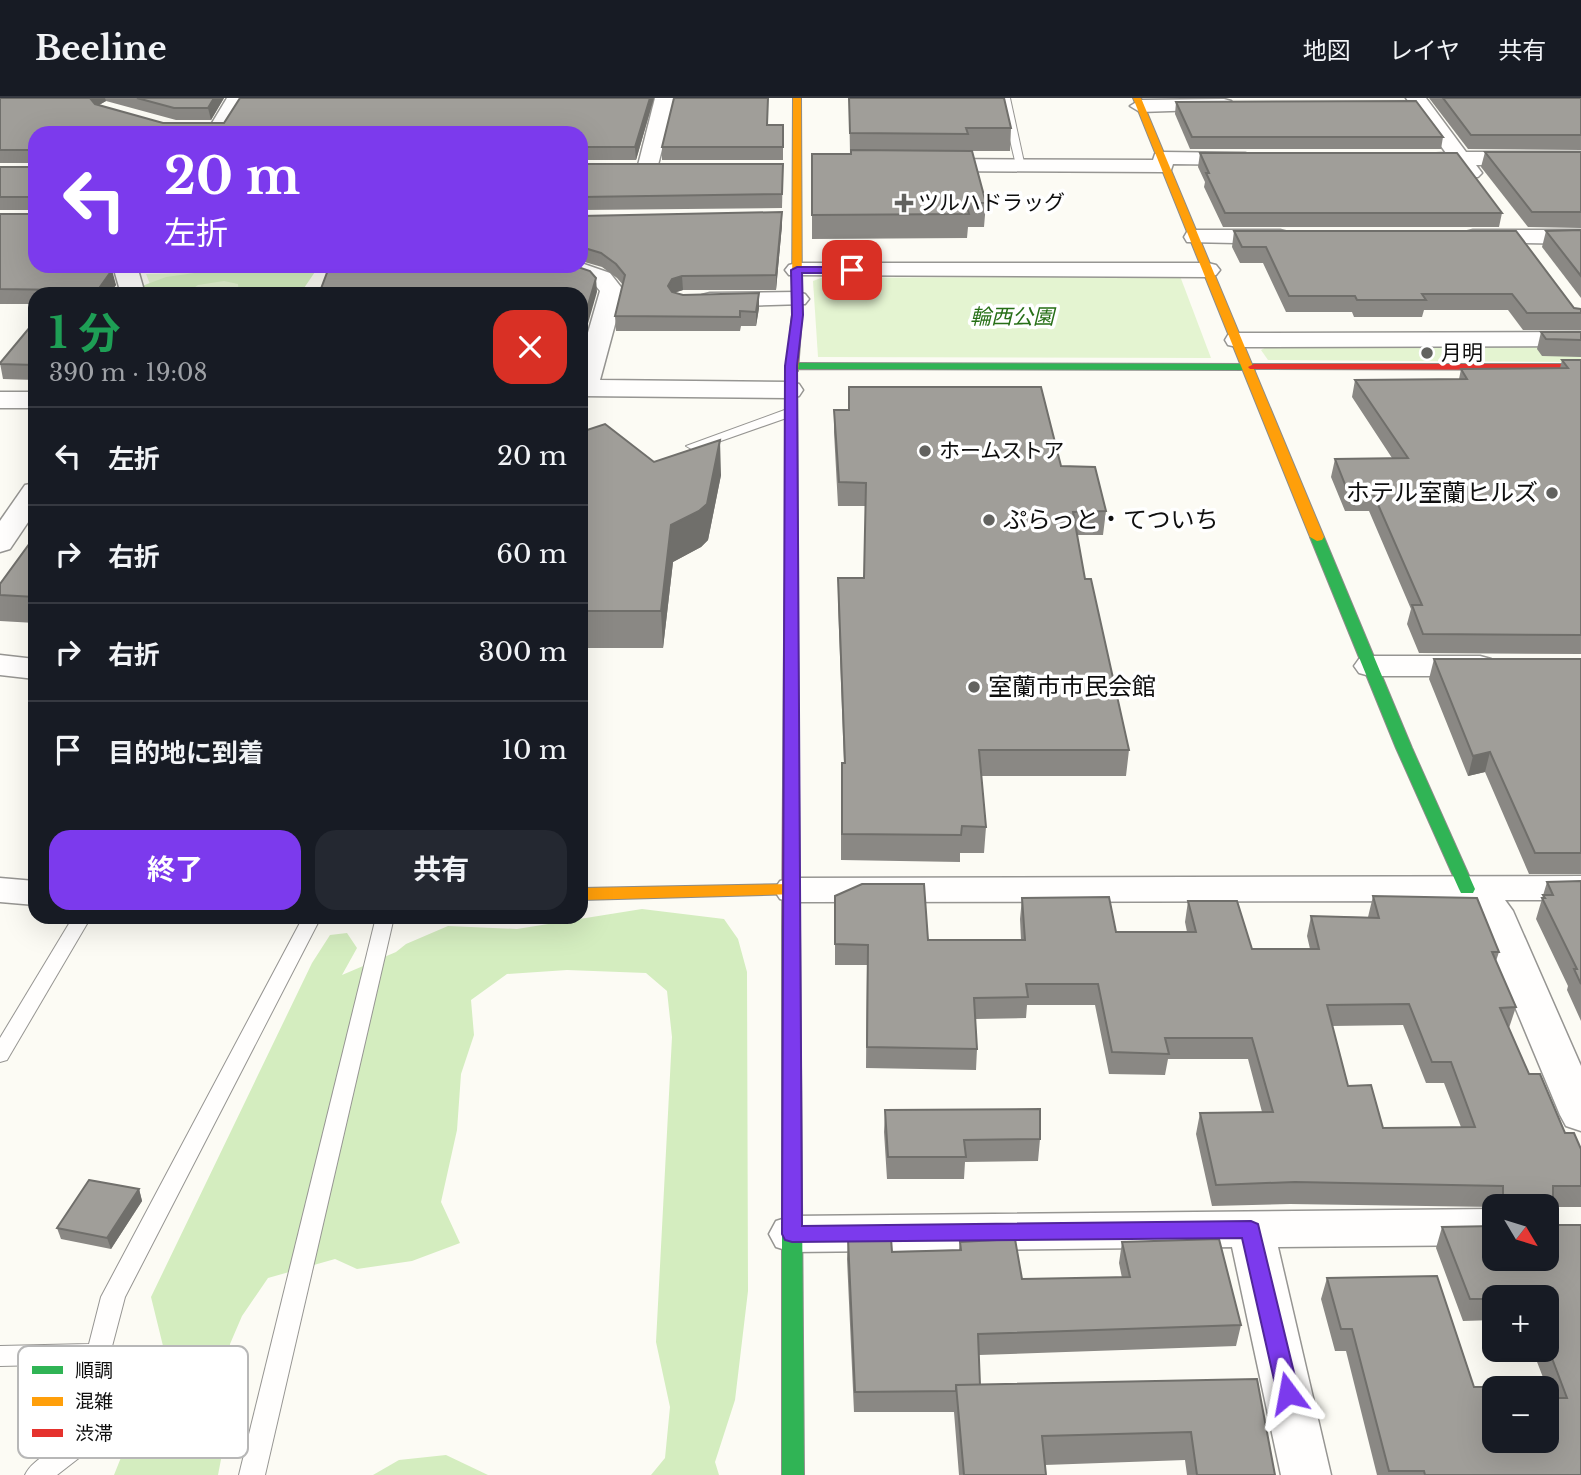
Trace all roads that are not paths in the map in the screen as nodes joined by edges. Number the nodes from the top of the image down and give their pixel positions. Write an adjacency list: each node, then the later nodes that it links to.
1 (237, 98): 9 (street)
2 (665, 98): 19 (street)
3 (797, 98): 17 (street)
4 (1005, 98): 16 (lane)
5 (1418, 101): 7 (street); 13 (street)
6 (1139, 102): 8 (street); 14 (street)
7 (1392, 104)
8 (1238, 105)
9 (213, 126)
10 (1581, 158): 13 (street)
11 (1270, 159): 14 (street)
12 (1392, 159): 13 (street)
13 (1460, 159): 22 (street)
14 (1163, 162): 16 (street); 27 (street)
15 (913, 165): 16 (street)
16 (1021, 165)
17 (805, 166): 21 (street); 25 (street)
18 (621, 169): 19 (street)
19 (647, 169): 20 (street)
20 (675, 169)
21 (772, 169)
22 (1486, 192)
23 (1503, 214): 26 (street)
24 (770, 217): 25 (street)
25 (797, 217): 32 (street)
26 (1520, 236): 29 (street); 30 (street); 31 (street)
27 (1195, 237): 28 (street); 33 (street)
28 (1303, 237)
29 (1452, 237)
30 (1581, 237)
31 (1535, 257)
32 (797, 270): 33 (street); 35 (street)
33 (1208, 270): 37 (street)
34 (588, 273): 41 (street)
35 (797, 299): 36 (street); 43 (street)
36 (683, 300)
37 (1237, 340): 38 (street); 40 (street)
38 (1581, 340)
39 (1581, 367): 40 (street)
40 (1250, 369): 43 (street); 50 (street)
41 (588, 371)
42 (588, 388): 43 (street)
43 (790, 389): 46 (lane); 56 (street)
44 (0, 400): 45 (street)
45 (28, 400)
46 (694, 446)
47 (28, 501): 48 (street)
48 (0, 543)
49 (0, 665): 52 (street)
50 (1370, 666): 51 (street); 54 (street)
51 (1514, 666)
52 (28, 668)
53 (1581, 888): 54 (street)
54 (1467, 889): 56 (street); 63 (street)
55 (0, 890): 57 (street)
56 (793, 890): 58 (street); 66 (street)
57 (28, 892)
58 (588, 894)
59 (78, 924): 62 (lane)
60 (308, 924): 67 (lane)
61 (383, 924): 72 (lane)
62 (0, 1055)
63 (1581, 1115)
64 (1482, 1227): 65 (street)
65 (1251, 1229): 66 (street); 74 (street)
66 (792, 1234): 73 (street)
67 (100, 1346)
68 (0, 1356): 69 (lane)
69 (18, 1356)
70 (60, 1458): 71 (lane)
71 (38, 1475)
72 (251, 1475)
73 (793, 1475)
74 (1306, 1475)

